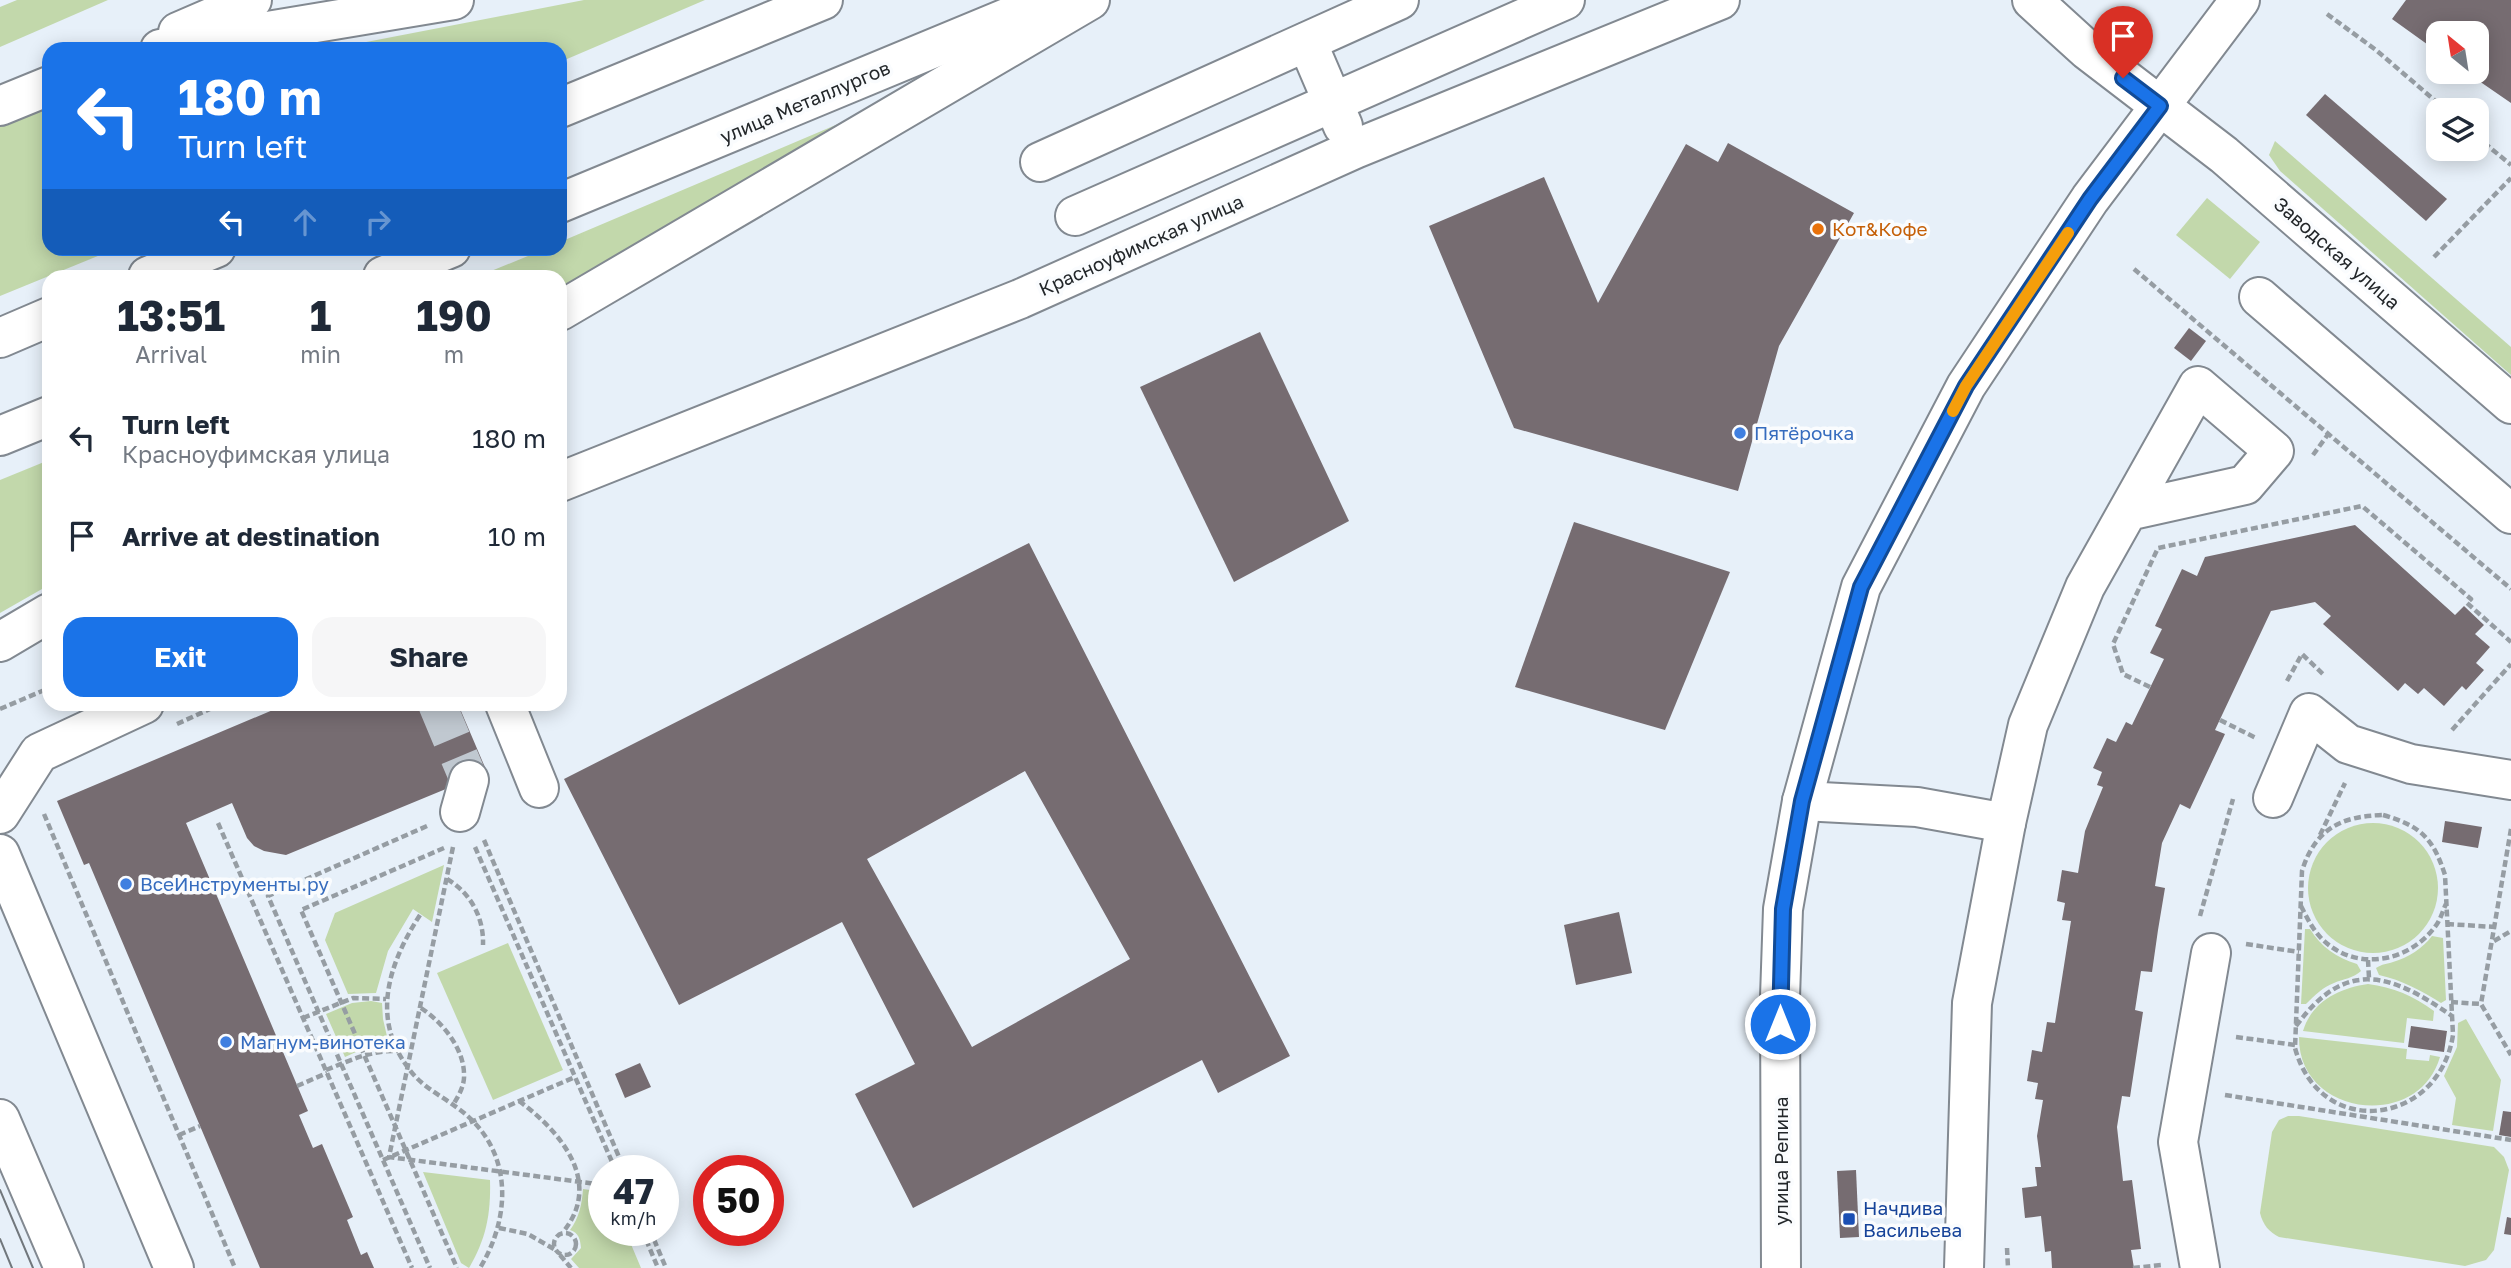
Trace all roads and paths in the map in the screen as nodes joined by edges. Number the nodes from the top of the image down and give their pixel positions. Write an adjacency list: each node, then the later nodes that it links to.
1 (252, 0): 12 (street)
2 (454, 0): 13 (street)
3 (824, 0): 18 (street)
4 (1050, 0): 26 (street, улица Металлургов)
5 (1090, 0): 35 (street)
6 (1399, 0): 14 (street)
7 (1565, 0): 17 (street)
8 (1720, 0): 22 (street, Красноуфимская улица)
9 (2032, 0): 20 (street)
10 (2239, 0): 20 (street, улица Репина)
11 (2327, 14): 16 (path)
12 (154, 42)
13 (202, 42)
14 (1307, 42): 17 (street); 23 (street)
15 (42, 89): 19 (street)
16 (2432, 98)
17 (1332, 103): 22 (street); 27 (street)
18 (567, 105)
19 (0, 106)
20 (2160, 106): 38 (street, Заводская улица); 64 (street, улица Репина)
21 (2489, 147): 24 (path)
22 (1355, 149): 41 (street, Красноуфимская улица)
23 (1040, 162)
24 (2511, 165)
25 (2511, 178): 30 (path)
26 (567, 200)
27 (1076, 216)
28 (197, 256): 32 (street)
29 (432, 256): 33 (street)
30 (2434, 257)
31 (2134, 269): 44 (path)
32 (163, 270)
33 (398, 270)
34 (2259, 298): 43 (street)
35 (567, 307)
36 (42, 320): 37 (street)
37 (0, 338)
38 (2511, 404)
39 (42, 419): 40 (street)
40 (0, 436)
41 (567, 479)
42 (2127, 511): 69 (street)
43 (2511, 514)
44 (2511, 589)
45 (42, 617): 46 (street)
46 (0, 642)
47 (2511, 642): 50 (path)
48 (2511, 664): 56 (path)
49 (2329, 681): 51 (path)
50 (2150, 687)
51 (2282, 690)
52 (42, 691): 53 (path)
53 (0, 709)
54 (129, 711): 66 (street)
55 (508, 711): 61 (street)
56 (2448, 734)
57 (2256, 738): 58 (path)
58 (2252, 746)
59 (2362, 748): 60 (street); 63 (street); 71 (path)
60 (2511, 780)
61 (539, 788)
62 (2234, 794): 80 (path)
63 (2273, 798)
64 (1802, 801): 69 (street); 138 (street, улица Репина)
65 (40, 803): 110 (path)
66 (0, 814)
67 (463, 818): 73 (path); 87 (path); 91 (path); 101 (path); 114 (path)
68 (218, 822): 93 (path)
69 (2006, 823): 139 (street)
70 (2511, 829): 78 (path)
71 (2320, 836): 74 (path); 75 (path)
72 (0, 854): 129 (street)
73 (447, 879): 82 (path); 90 (path)
74 (2446, 902): 77 (path); 84 (path)
75 (2300, 906): 83 (path); 84 (path)
76 (420, 915): 86 (path)
77 (2447, 924): 78 (path); 88 (path)
78 (2495, 927): 81 (path)
79 (2511, 931): 81 (path)
80 (2216, 940): 83 (path); 103 (street)
81 (2493, 941): 89 (path)
82 (482, 945)
83 (2299, 952): 94 (path)
84 (2368, 960): 85 (path)
85 (2369, 978): 92 (path); 94 (path)
86 (386, 999): 87 (path); 95 (path)
87 (341, 1002): 91 (path); 96 (path)
88 (2451, 1002): 89 (path); 92 (path)
89 (2482, 1004): 97 (path)
90 (421, 1008): 99 (path); 105 (path)
91 (318, 1012): 93 (path); 98 (path)
92 (2452, 1016): 94 (path)
93 (303, 1018): 100 (path)
94 (2296, 1026)
95 (398, 1051): 96 (path); 99 (path)
96 (364, 1054): 98 (path); 109 (path)
97 (2511, 1055)
98 (341, 1064): 100 (path); 116 (path)
99 (408, 1069): 105 (path); 109 (path)
100 (327, 1072): 102 (path); 131 (path)
101 (575, 1076): 104 (path); 113 (path)
102 (297, 1086)
103 (2188, 1089): 111 (path); 141 (street)
104 (519, 1101): 107 (path); 119 (path)
105 (453, 1105): 107 (path)
106 (0, 1119): 128 (street)
107 (472, 1121): 112 (path); 118 (path)
108 (200, 1126): 110 (path)
109 (396, 1128): 112 (path); 115 (path)
110 (179, 1135): 130 (path)
111 (2511, 1139)
112 (406, 1150): 115 (path); 117 (path)
113 (609, 1155)
114 (618, 1155)
115 (390, 1157): 116 (path); 117 (path)
116 (383, 1160): 132 (path)
117 (410, 1161): 118 (path); 133 (path)
118 (501, 1172): 119 (path); 121 (path)
119 (579, 1182): 120 (path); 122 (path)
120 (588, 1183)
121 (499, 1228): 126 (path); 134 (path)
122 (563, 1232): 126 (path); 127 (path)
123 (2006, 1241): 140 (path)
124 (649, 1246): 136 (path)
125 (657, 1246): 137 (path)
126 (554, 1249): 127 (path)
127 (560, 1254): 135 (path)
128 (64, 1268)
129 (174, 1268)
130 (235, 1268)
131 (412, 1268)
132 (430, 1268)
133 (457, 1268)
134 (480, 1268)
135 (571, 1268)
136 (658, 1268)
137 (666, 1268)
138 (1781, 1268)
139 (1964, 1268)
140 (2008, 1268)
141 (2200, 1268)

